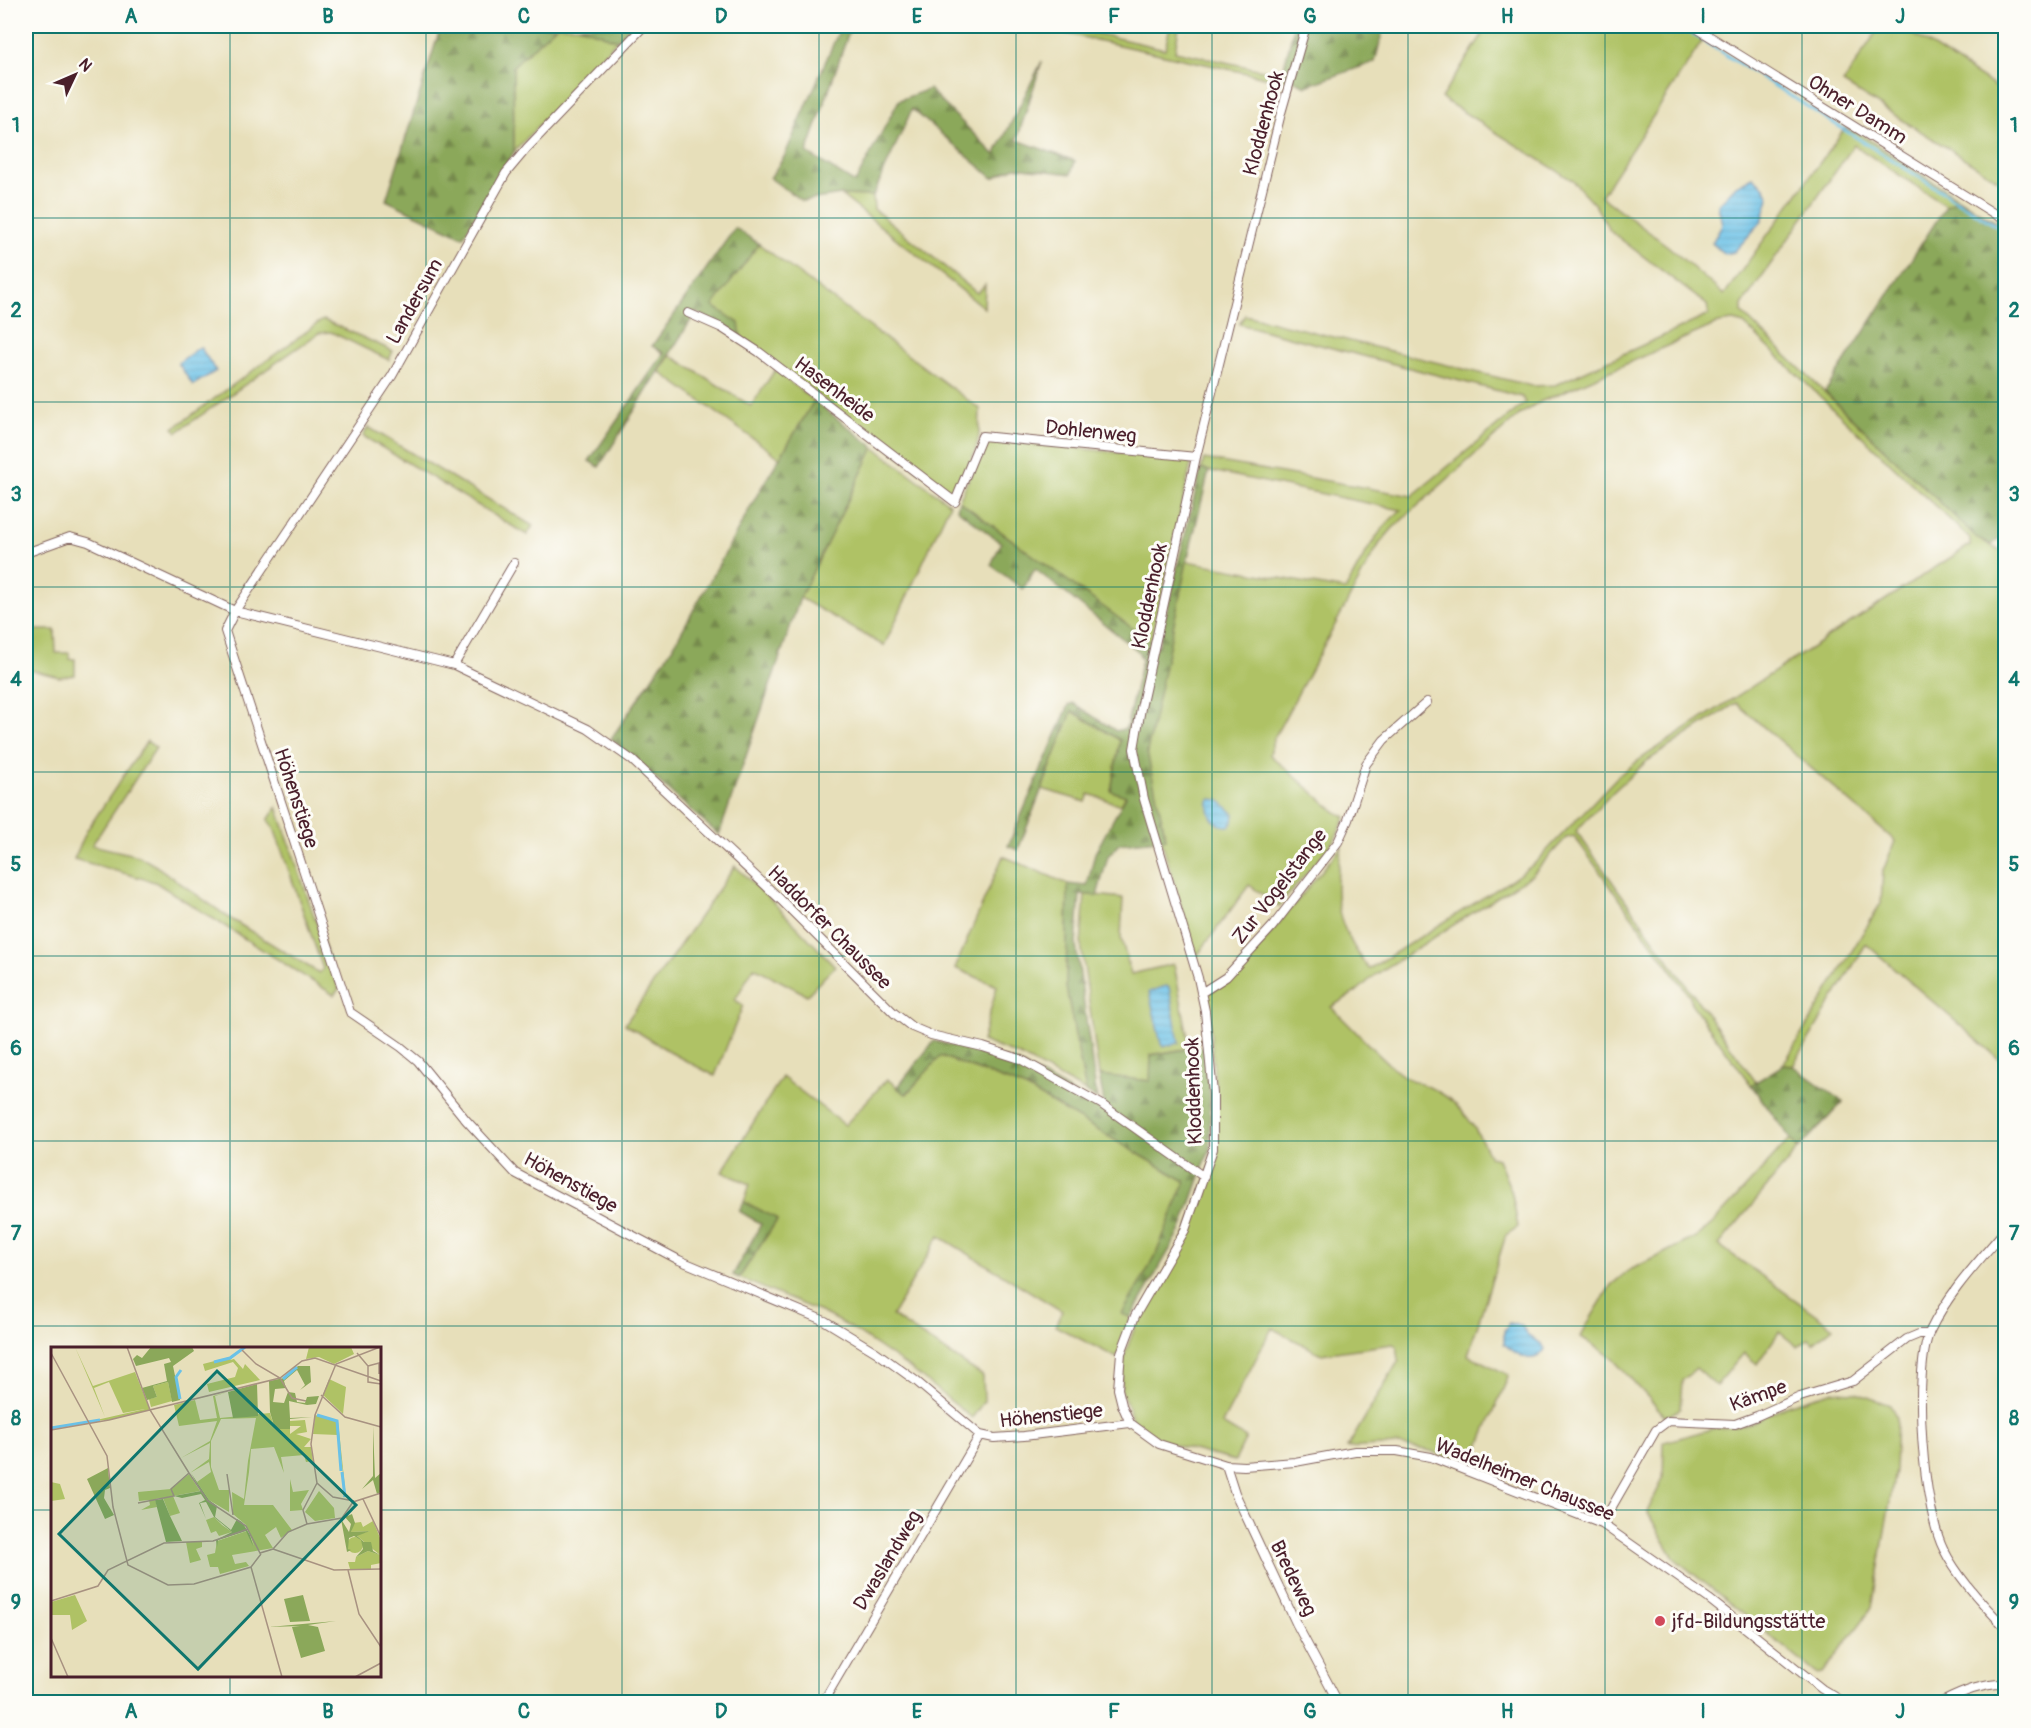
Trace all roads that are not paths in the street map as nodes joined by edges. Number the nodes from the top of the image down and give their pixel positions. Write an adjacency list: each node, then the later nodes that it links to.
1 (644, 26): 10 (street, Landersum)
2 (1306, 26): 7 (street, Kloddenhook)
3 (1693, 26): 4 (street, Ohner Damm)
4 (2006, 221)
5 (688, 313): 6 (street, Hasenheide)
6 (982, 436): 7 (street, Dohlenweg)
7 (1196, 458): 13 (street, Kloddenhook)
8 (26, 553): 10 (street)
9 (514, 563): 11 (street)
10 (235, 611): 11 (street); 18 (street, Höhenstiege)
11 (454, 665): 14 (street, Haddorfer Chaussee)
12 (1427, 702): 13 (street, Zur Vogelstange)
13 (1201, 993): 14 (street, Kloddenhook)
14 (1204, 1177): 17 (street)
15 (2006, 1229): 16 (street)
16 (1929, 1334): 20 (street, Kämpe); 21 (street)
17 (1130, 1423): 18 (street, Höhenstiege); 19 (street, Wadelheimer Chaussee)
18 (981, 1435): 23 (street, Dwaslandweg)
19 (1226, 1465): 20 (street, Wadelheimer Chaussee); 24 (street, Bredeweg)
20 (1602, 1524): 25 (street, Wadelheimer Chaussee)
21 (2006, 1628)
22 (2006, 1684): 26 (street)
23 (823, 1702)
24 (1338, 1702)
25 (1844, 1702)
26 (1942, 1702)

